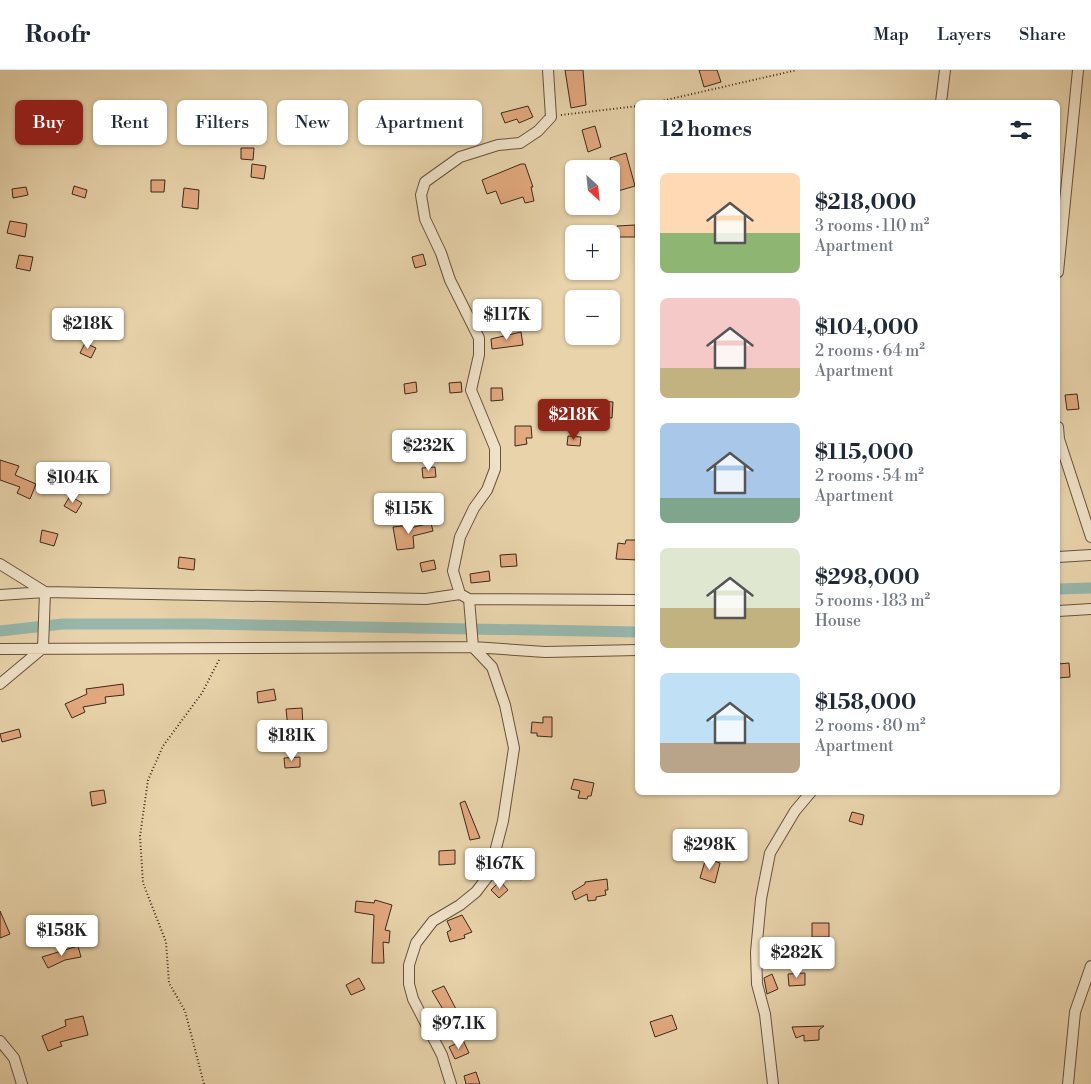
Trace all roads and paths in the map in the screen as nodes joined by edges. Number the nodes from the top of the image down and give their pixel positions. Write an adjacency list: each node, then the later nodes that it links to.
1 (548, 70): 8 (street)
2 (797, 70): 5 (path)
3 (945, 70): 6 (street)
4 (1078, 70): 9 (street)
5 (665, 100)
6 (941, 100)
7 (635, 106): 8 (path)
8 (551, 117): 16 (street)
9 (1060, 252)
10 (1060, 443): 11 (street)
11 (1091, 537)
12 (1091, 555): 13 (street)
13 (1060, 557)
14 (0, 564): 17 (street)
15 (0, 595): 17 (street)
16 (465, 596): 17 (street); 18 (street); 22 (street)
17 (45, 598): 23 (street)
18 (635, 600)
19 (1091, 608): 20 (street)
20 (1060, 611)
21 (226, 647): 22 (street); 23 (street); 31 (path)
22 (473, 647): 25 (street); 32 (street)
23 (43, 648): 24 (street); 26 (street)
24 (0, 649)
25 (635, 650)
26 (0, 684)
27 (808, 795): 33 (street)
28 (1091, 966): 34 (street)
29 (0, 1040): 30 (street)
30 (22, 1084)
31 (204, 1084)
32 (451, 1084)
33 (774, 1084)
34 (1068, 1084)

